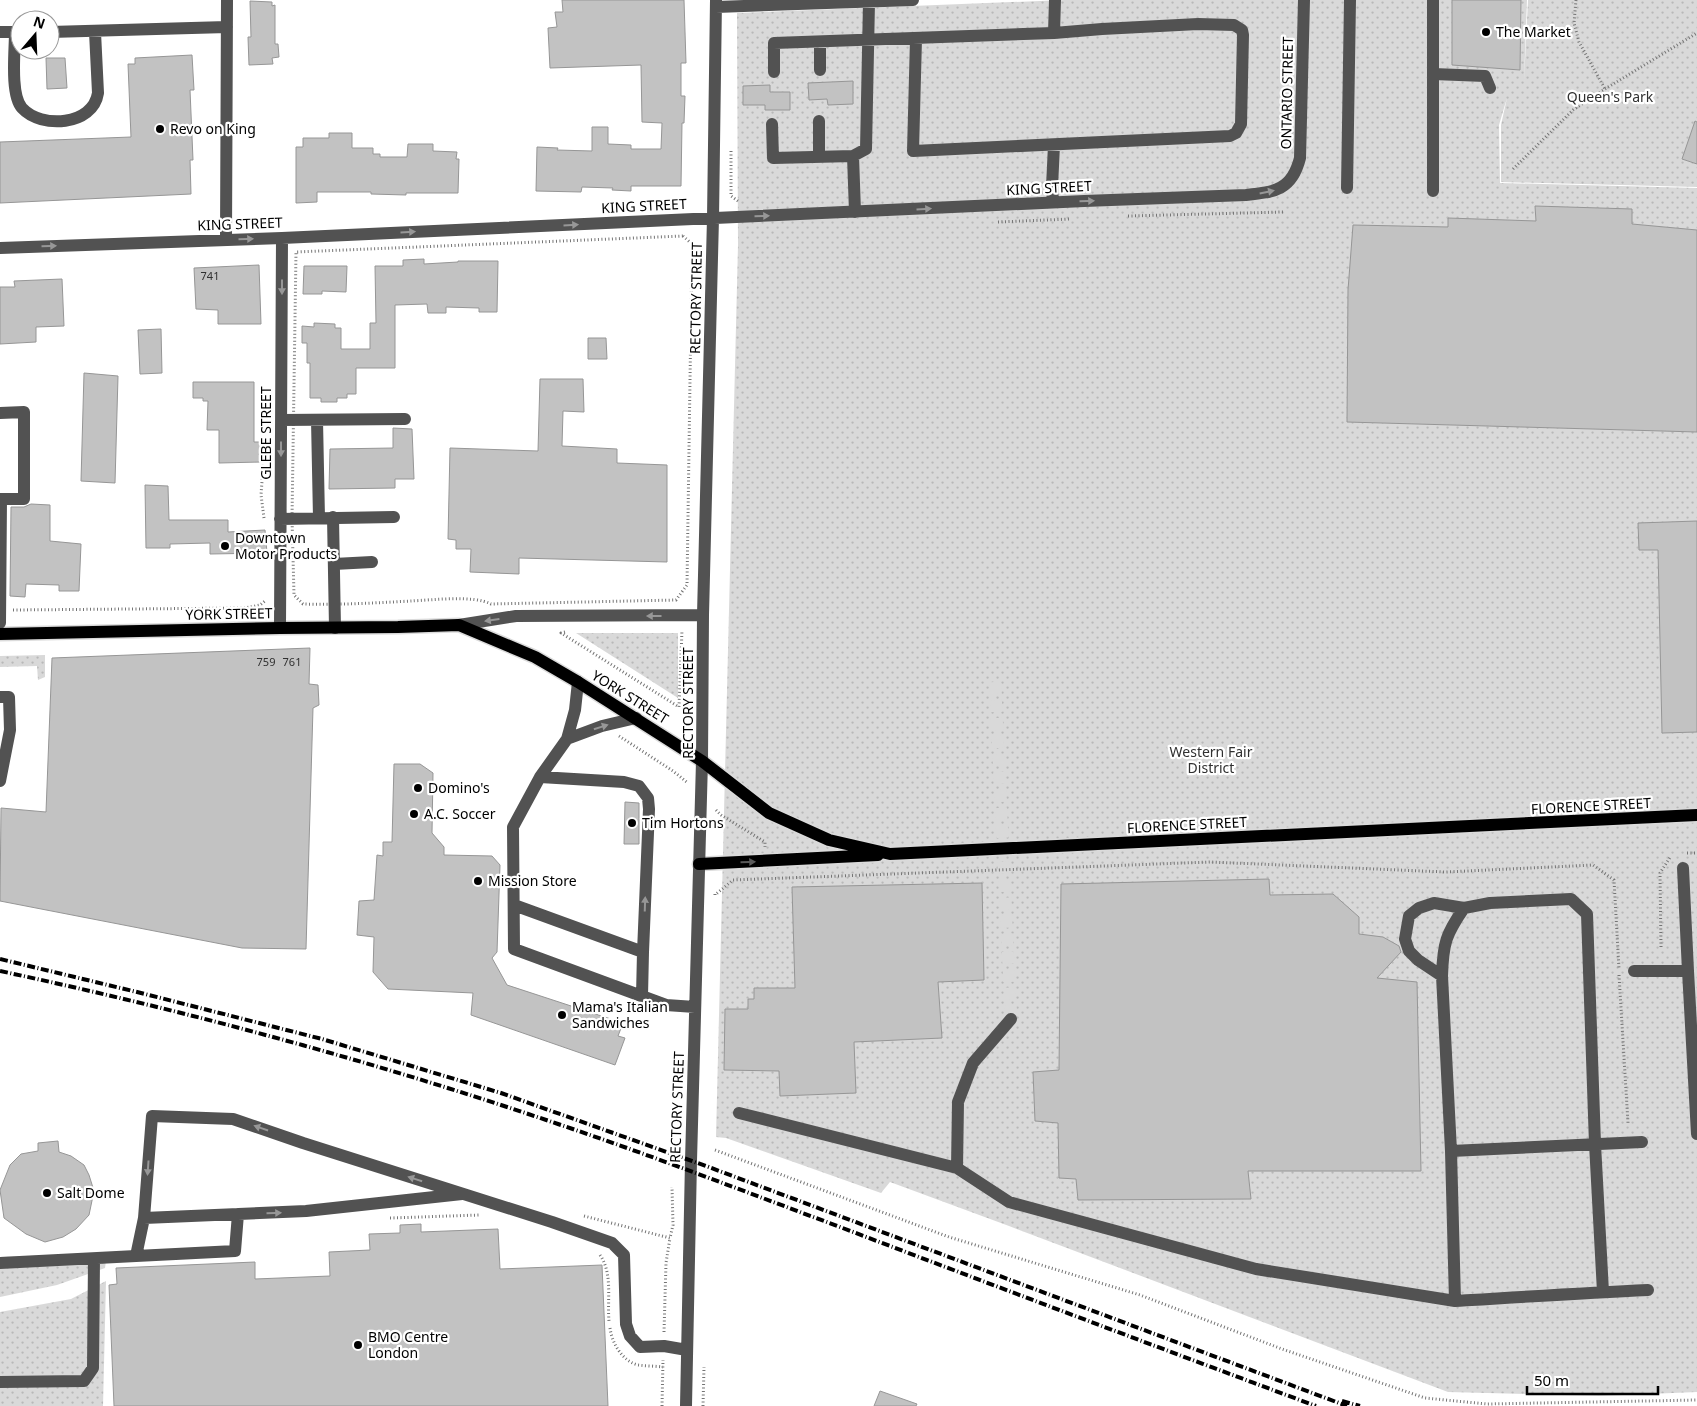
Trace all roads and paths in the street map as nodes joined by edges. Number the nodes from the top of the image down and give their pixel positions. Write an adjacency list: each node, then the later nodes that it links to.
1 (228, 0): 13 (street)
2 (888, 0): 3 (street); 10 (street)
3 (913, 0)
4 (1055, 0): 17 (street)
5 (1304, 0): 33 (street, ONTARIO STREET)
6 (1350, 0): 34 (street)
7 (1433, 0): 24 (street)
8 (1576, 0): 26 (path)
9 (851, 1): 10 (street); 11 (street)
10 (869, 2): 19 (street)
11 (754, 3): 12 (street)
12 (716, 4): 40 (street, RECTORY STREET)
13 (227, 27): 15 (street); 44 (street)
14 (60, 32): 15 (street)
15 (95, 32): 21 (street)
16 (1697, 32): 26 (path)
17 (1054, 33): 18 (street); 29 (street)
18 (916, 39): 19 (street); 29 (street)
19 (868, 41): 20 (street); 30 (street)
20 (820, 42): 22 (street); 23 (street)
21 (16, 60)
22 (820, 70)
23 (774, 72)
24 (1433, 74): 25 (street); 35 (street)
25 (1490, 88)
26 (1605, 89): 32 (path)
27 (819, 121): 31 (street)
28 (772, 124): 31 (street)
29 (1054, 145): 36 (street)
30 (853, 156): 31 (street); 37 (street)
31 (819, 157)
32 (1513, 169)
33 (1288, 183): 36 (street, KING STREET, one-way to 33)
34 (1347, 188)
35 (1433, 191)
36 (1053, 202): 37 (street, KING STREET, one-way to 36)
37 (855, 212): 40 (street, KING STREET, one-way to 37)
38 (1283, 212): 39 (path)
39 (1119, 216)
40 (713, 218): 43 (street, KING STREET, one-way to 40); 62 (street, RECTORY STREET)
41 (1070, 219): 42 (path)
42 (991, 222)
43 (282, 238): 44 (street, KING STREET, one-way to 43); 47 (street, GLEBE STREET, one-way to 47)
44 (226, 239): 45 (street, KING STREET, one-way to 44)
45 (0, 248)
46 (0, 413): 51 (street)
47 (287, 420): 48 (street); 55 (street, GLEBE STREET, one-way to 55); 55 (path); 60 (path)
48 (317, 420): 49 (street); 54 (street)
49 (405, 420)
50 (265, 448): 56 (path)
51 (0, 499): 61 (street)
52 (333, 517): 53 (street); 54 (street); 58 (street)
53 (394, 517)
54 (319, 518): 55 (street)
55 (288, 520): 65 (street, GLEBE STREET)
56 (265, 522)
57 (372, 562): 58 (street)
58 (334, 564): 66 (street)
59 (266, 599): 61 (path)
60 (629, 601)
61 (0, 610): 63 (street)
62 (703, 621): 64 (street, YORK STREET, one-way to 64); 67 (path); 75 (street, RECTORY STREET)
63 (0, 623)
64 (458, 625): 66 (main road, YORK STREET); 69 (main road, YORK STREET)
65 (280, 628): 66 (main road, YORK STREET); 68 (main road, YORK STREET)
66 (335, 628)
67 (571, 630)
68 (0, 634)
69 (578, 682): 71 (main road, YORK STREET); 74 (street)
70 (0, 697): 73 (street)
71 (636, 718): 72 (street); 75 (main road, YORK STREET)
72 (602, 726): 74 (street, one-way to 72); 78 (path)
73 (5, 730): 77 (street)
74 (567, 739): 76 (street)
75 (702, 761): 78 (street, RECTORY STREET); 83 (main road, FLORENCE STREET)
76 (540, 777): 91 (street); 94 (street, one-way to 76)
77 (0, 781)
78 (701, 794): 79 (path); 88 (street, RECTORY STREET)
79 (716, 810): 81 (path); 86 (path)
80 (1697, 816): 83 (main road, FLORENCE STREET)
81 (716, 819)
82 (1697, 853): 84 (path)
83 (890, 854): 86 (main road)
84 (1685, 854)
85 (1678, 855): 93 (path)
86 (764, 861): 87 (main road, one-way to 86); 90 (path)
87 (715, 863): 88 (main road); 90 (path)
88 (699, 864): 99 (street, RECTORY STREET)
89 (1683, 868): 96 (street)
90 (763, 879): 102 (path)
91 (514, 905): 94 (street); 98 (street)
92 (1464, 908): 97 (street); 97 (street); 105 (street)
93 (1661, 947)
94 (643, 952): 98 (street)
95 (1634, 971): 96 (street)
96 (1688, 972): 103 (street)
97 (1442, 976): 107 (street)
98 (642, 996): 99 (street)
99 (695, 1007): 125 (street, RECTORY STREET)
100 (1011, 1019): 108 (street)
101 (739, 1113): 108 (street)
102 (1628, 1123)
103 (1697, 1134)
104 (1642, 1142): 105 (street)
105 (1595, 1144): 107 (street); 122 (street)
106 (715, 1150): 128 (path)
107 (1451, 1151): 123 (street)
108 (957, 1168): 123 (street)
109 (672, 1187): 116 (path)
110 (462, 1194): 111 (street, one-way to 110); 114 (street, one-way to 114); 124 (street)
111 (238, 1214): 114 (street); 118 (street)
112 (485, 1214): 115 (path)
113 (583, 1215): 116 (path)
114 (144, 1218): 118 (street)
115 (389, 1218)
116 (670, 1238): 124 (path)
117 (594, 1251): 126 (path)
118 (136, 1256): 119 (street)
119 (94, 1258): 120 (street); 127 (street)
120 (0, 1263)
121 (1648, 1290): 122 (street)
122 (1603, 1292): 123 (street)
123 (1455, 1300)
124 (664, 1346): 125 (street); 126 (path)
125 (687, 1350): 130 (street, RECTORY STREET)
126 (663, 1367): 129 (path)
127 (0, 1382)
128 (1697, 1400)
129 (662, 1406)
130 (686, 1406)

